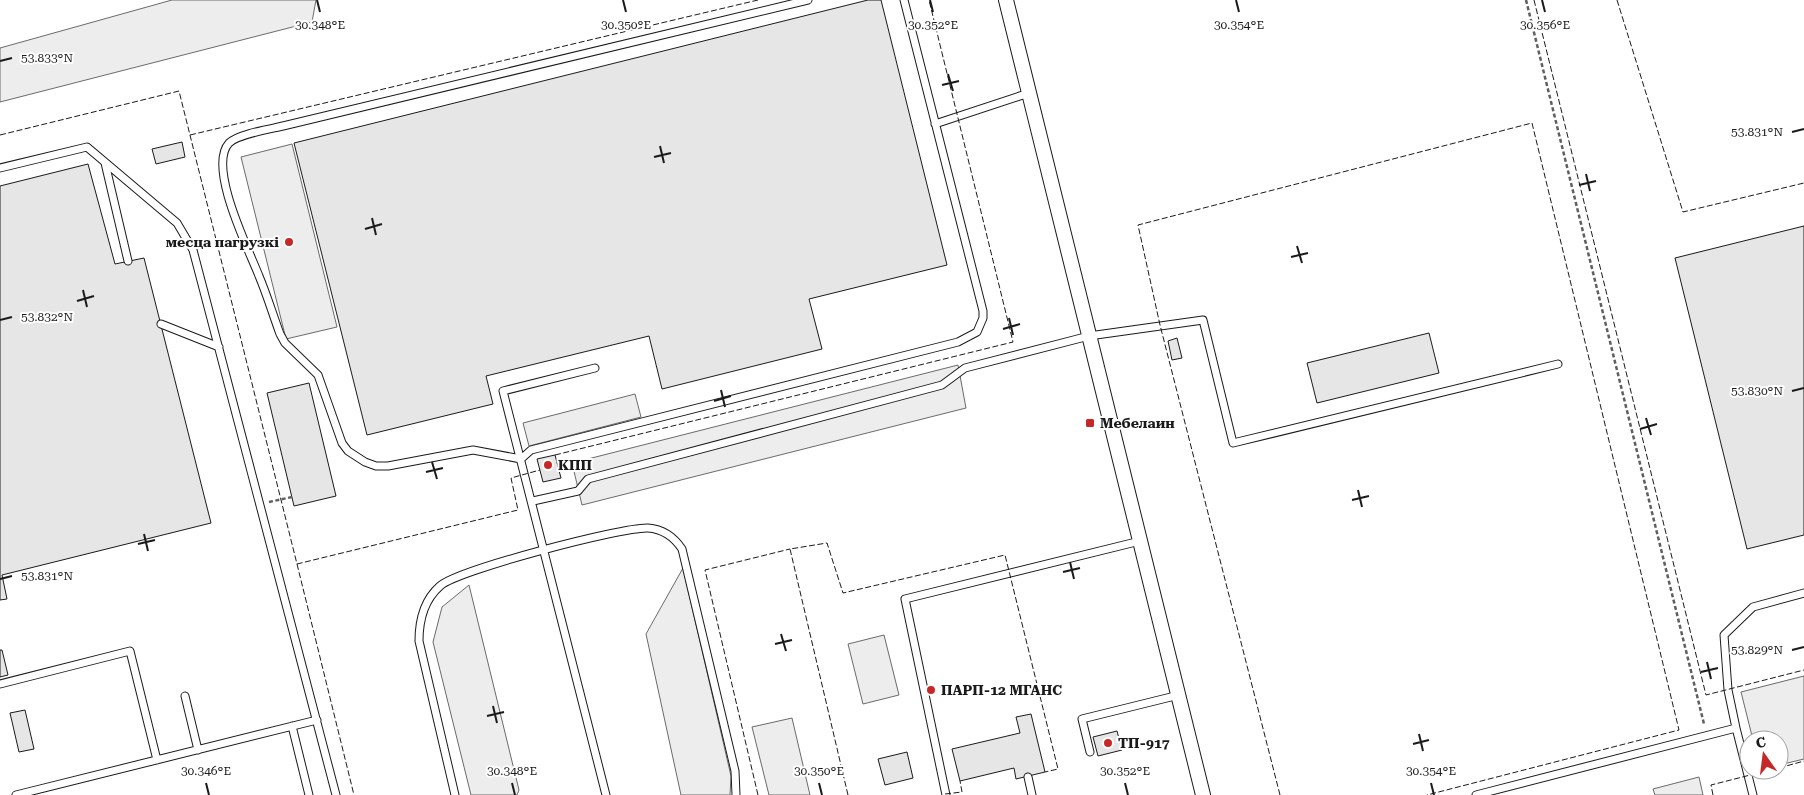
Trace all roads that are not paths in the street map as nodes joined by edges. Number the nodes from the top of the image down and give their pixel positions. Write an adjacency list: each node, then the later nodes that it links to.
1 (808, 0): 14 (lane)
2 (904, 0): 5 (lane)
3 (1006, 0): 4 (street)
4 (1029, 93): 5 (lane); 10 (street)
5 (935, 124): 14 (lane)
6 (105, 162): 7 (lane); 8 (lane); 11 (lane)
7 (0, 168)
8 (128, 261)
9 (161, 324): 11 (lane)
10 (1088, 336): 12 (lane); 15 (lane); 16 (street)
11 (219, 347): 22 (lane)
12 (1558, 364)
13 (595, 368): 14 (lane)
14 (521, 459): 15 (lane)
15 (533, 501): 17 (lane)
16 (1140, 541): 20 (street); 35 (lane)
17 (543, 549): 32 (lane); 33 (lane); 34 (lane)
18 (1804, 594): 24 (lane)
19 (0, 684): 27 (lane)
20 (1179, 695): 26 (lane); 37 (street)
21 (185, 696): 25 (lane)
22 (317, 720): 23 (lane); 31 (lane)
23 (292, 726): 25 (lane); 30 (lane)
24 (1736, 728): 38 (lane); 39 (lane)
25 (198, 750): 27 (lane)
26 (1090, 752)
27 (157, 760): 29 (lane)
28 (1028, 777): 36 (lane)
29 (16, 795)
30 (309, 795)
31 (336, 795)
32 (455, 795)
33 (606, 795)
34 (736, 795)
35 (946, 795)
36 (1032, 795)
37 (1203, 795)
38 (1476, 795)
39 (1753, 795)

